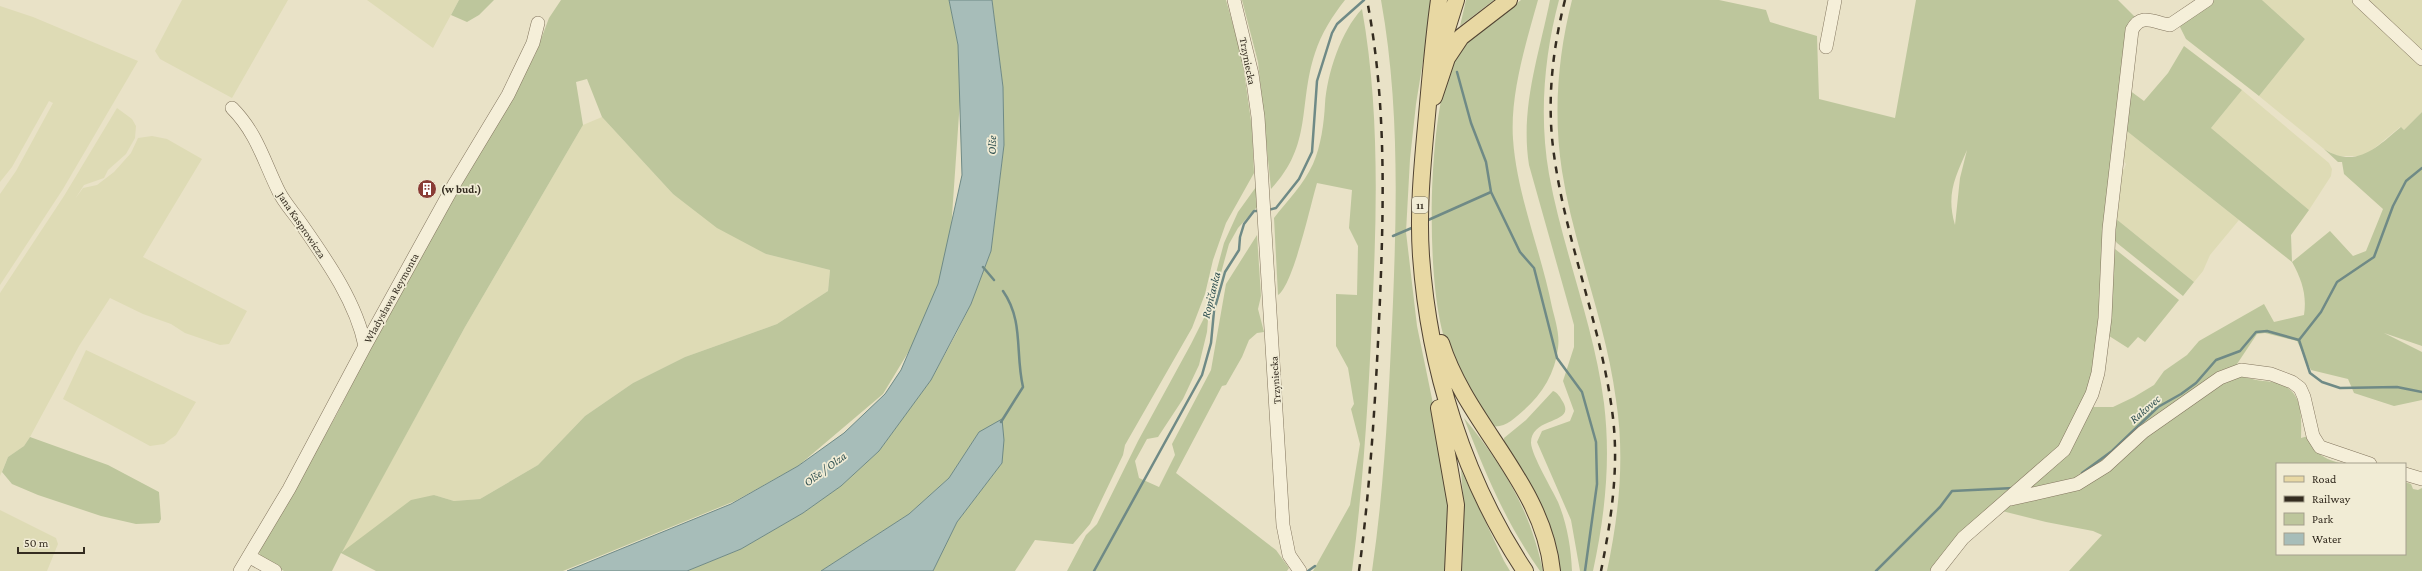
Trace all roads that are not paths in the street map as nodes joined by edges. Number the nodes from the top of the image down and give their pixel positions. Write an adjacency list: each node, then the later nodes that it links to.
1 (1234, 0): 21 (street, Trzyniecka)
2 (1439, 0): 12 (main road)
3 (1456, 0): 12 (main road, 11)
4 (1509, 0): 12 (main road)
5 (1835, 0): 9 (street)
6 (2207, 0): 18 (street)
7 (2359, 0): 10 (street)
8 (538, 23): 14 (street, Władysława Reymonta)
9 (1826, 48)
10 (2422, 59)
11 (232, 108): 14 (street, Jana Kasprowicza)
12 (1426, 122): 13 (main road, 11)
13 (1427, 312): 20 (main road, 11); 24 (main road); 25 (main road)
14 (365, 346): 19 (street, Władysława Reymonta)
15 (2367, 463): 18 (street)
16 (2406, 474): 17 (street)
17 (2422, 479)
18 (2012, 496): 26 (street)
19 (250, 557): 22 (street, Władysława Reymonta); 23 (street)
20 (1522, 567)
21 (1300, 570)
22 (240, 571)
23 (276, 571)
24 (1453, 571)
25 (1552, 571)
26 (1937, 571)

